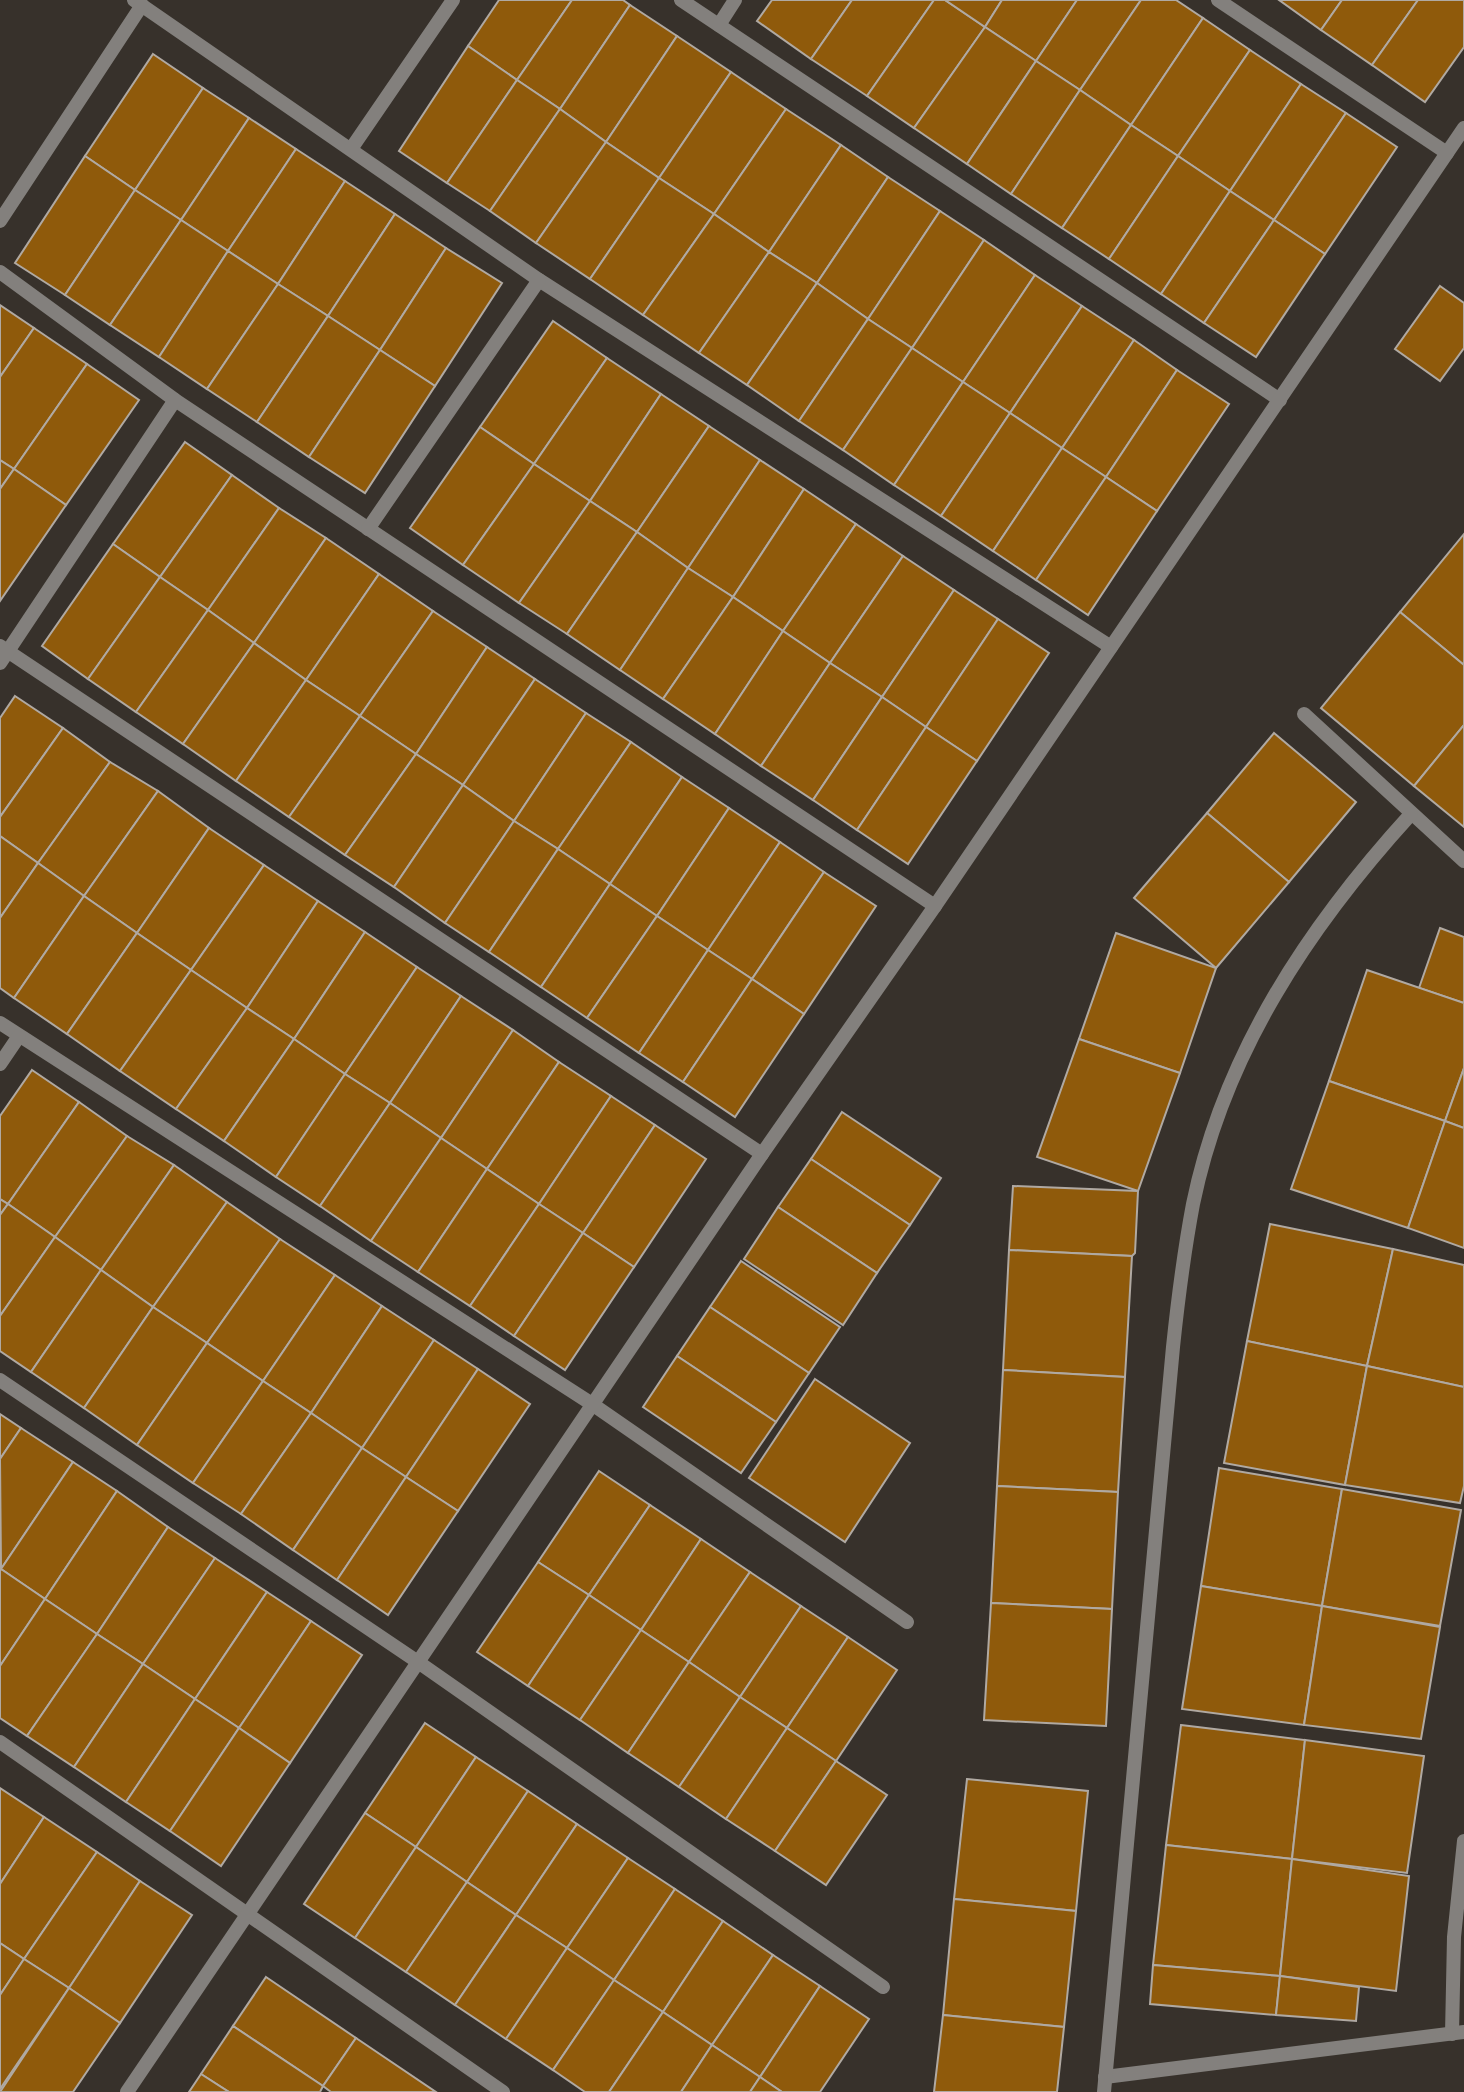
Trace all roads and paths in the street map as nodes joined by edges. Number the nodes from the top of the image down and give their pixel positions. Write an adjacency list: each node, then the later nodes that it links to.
1 (453, 0): 8 (street)
2 (681, 0): 6 (street)
3 (735, 0): 6 (street)
4 (1218, 0): 9 (street)
5 (138, 2): 8 (street); 10 (street)
6 (719, 25): 14 (street)
7 (1464, 128): 9 (street)
8 (352, 149): 12 (street)
9 (1447, 153): 14 (street)
10 (0, 220)
11 (0, 272): 13 (street)
12 (539, 280): 15 (street); 16 (street)
13 (175, 400): 15 (street); 17 (street)
14 (1280, 400): 16 (street)
15 (368, 529): 21 (street)
16 (1111, 647): 21 (street)
17 (3, 653): 25 (street)
18 (1304, 713): 19 (street)
19 (1411, 814): 20 (street); 35 (street)
20 (1464, 861)
21 (935, 906): 25 (street)
22 (0, 1023): 23 (street)
23 (19, 1036): 24 (street); 27 (street)
24 (0, 1064)
25 (762, 1154): 27 (street)
26 (0, 1380): 29 (street)
27 (592, 1405): 28 (street); 29 (street)
28 (906, 1622)
29 (418, 1662): 32 (street); 33 (street)
30 (0, 1742): 32 (street)
31 (1464, 1841): 34 (street)
32 (249, 1912): 36 (street); 37 (street)
33 (883, 1987)
34 (1458, 2033): 35 (street)
35 (1105, 2077): 38 (street)
36 (127, 2092)
37 (503, 2092)
38 (1104, 2092)

